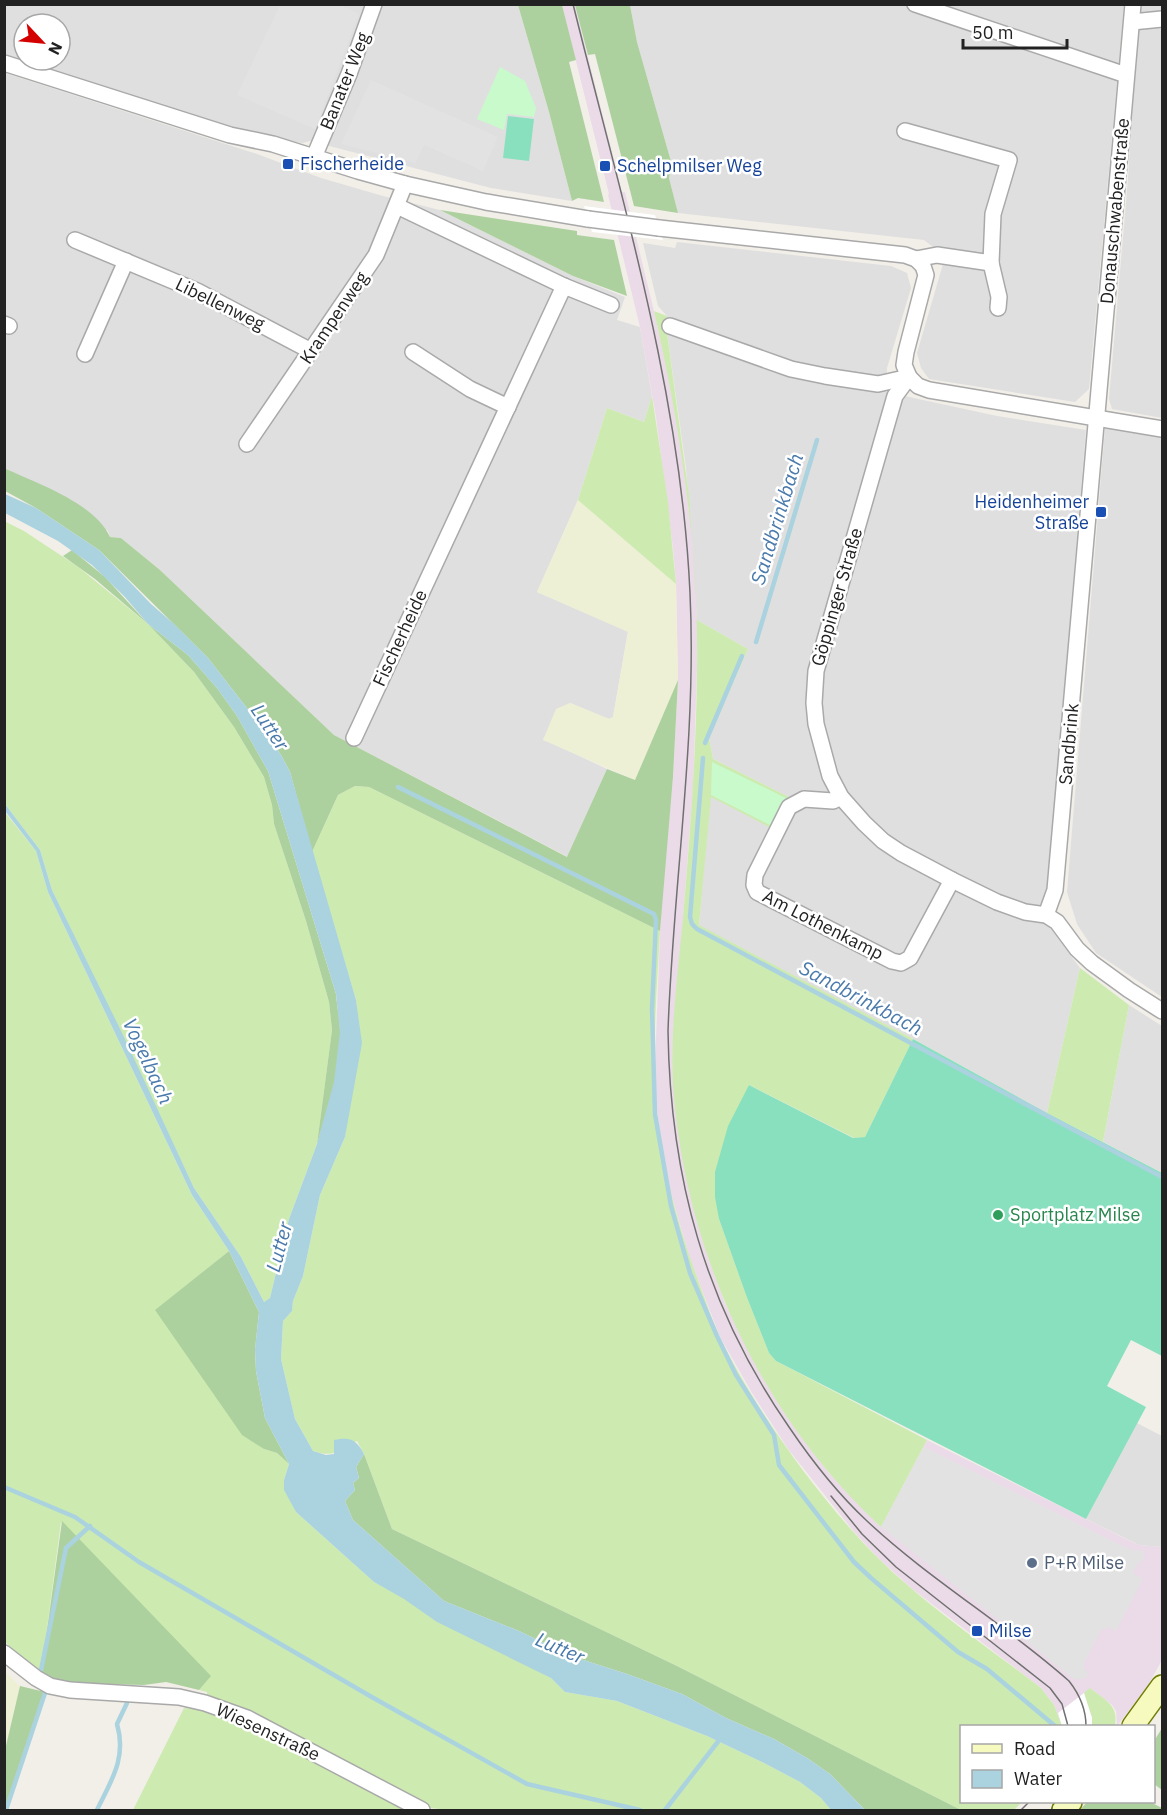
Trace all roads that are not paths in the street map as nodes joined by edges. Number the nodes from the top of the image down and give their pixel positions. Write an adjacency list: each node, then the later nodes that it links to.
1 (374, 4): 9 (street, Banater Weg)
2 (915, 4): 7 (street)
3 (1133, 4): 5 (street, Donauschwabenstraße)
4 (1162, 19): 5 (street)
5 (1132, 22): 7 (street, Donauschwabenstraße)
6 (4, 63): 9 (street)
7 (1126, 75): 25 (street, Donauschwabenstraße)
8 (905, 131): 15 (street)
9 (314, 157): 10 (street)
10 (405, 184): 11 (street, Krampenweg); 13 (street, bridge)
11 (397, 206): 16 (street); 20 (street, Krampenweg)
12 (75, 240): 14 (street, Libellenweg)
13 (916, 259): 15 (street); 23 (street)
14 (126, 261): 20 (street, Libellenweg); 22 (street)
15 (991, 263): 18 (street)
16 (564, 286): 17 (street); 24 (street, Fischerheide)
17 (611, 305)
18 (998, 308)
19 (670, 326): 23 (street)
20 (311, 351): 27 (street, Krampenweg)
21 (413, 351): 24 (street)
22 (85, 354)
23 (909, 377): 25 (street); 29 (street, Göppinger Straße)
24 (508, 407): 28 (street, Fischerheide)
25 (1098, 418): 26 (street); 31 (street, Sandbrink)
26 (1162, 429)
27 (247, 444)
28 (354, 738)
29 (841, 797): 30 (street, Göppinger Straße); 30 (street, Am Lothenkamp)
30 (952, 880): 31 (street, Göppinger Straße)
31 (1046, 915): 32 (street)
32 (1162, 1011)
33 (4, 1653): 36 (street, Wiesenstraße)
34 (1162, 1686): 35 (main road)
35 (1134, 1725)
36 (422, 1810)

